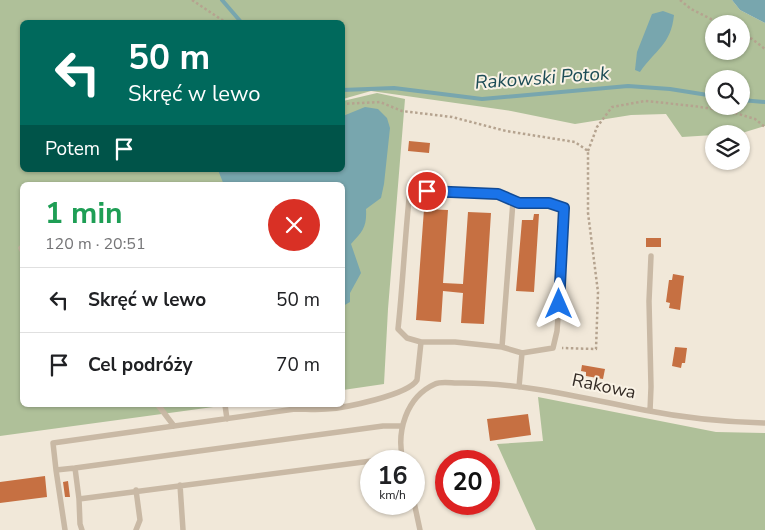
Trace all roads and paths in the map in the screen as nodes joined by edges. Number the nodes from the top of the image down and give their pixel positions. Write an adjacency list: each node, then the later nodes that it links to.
1 (192, 0): 4 (path)
2 (680, 0): 3 (path)
3 (705, 17)
4 (222, 20)
5 (750, 38): 6 (path)
6 (765, 49)
7 (345, 104): 8 (path)
8 (402, 111)
9 (765, 127): 10 (path)
10 (588, 151)
11 (514, 200): 13 (lane); 14 (lane); 15 (lane)
12 (651, 256): 21 (lane)
13 (421, 342): 14 (lane); 20 (lane)
14 (502, 347): 15 (lane)
15 (522, 353): 16 (lane)
16 (520, 387): 21 (lane, Rakowa); 25 (lane, Rakowa)
17 (160, 407): 24 (lane)
18 (225, 407): 22 (lane)
19 (343, 407): 22 (lane)
20 (345, 407)
21 (650, 411): 23 (lane, Rakowa)
22 (227, 419): 24 (lane)
23 (765, 423)
24 (174, 426): 29 (lane)
25 (402, 426): 26 (lane); 28 (lane)
26 (403, 450)
27 (360, 464): 30 (lane)
28 (75, 468): 29 (lane); 32 (lane)
29 (56, 470): 34 (lane)
30 (180, 485): 31 (lane); 37 (lane)
31 (136, 490): 32 (lane); 36 (lane)
32 (79, 499): 35 (lane)
33 (417, 515): 38 (lane)
34 (65, 530)
35 (82, 530)
36 (136, 530)
37 (183, 530)
38 (420, 530)

